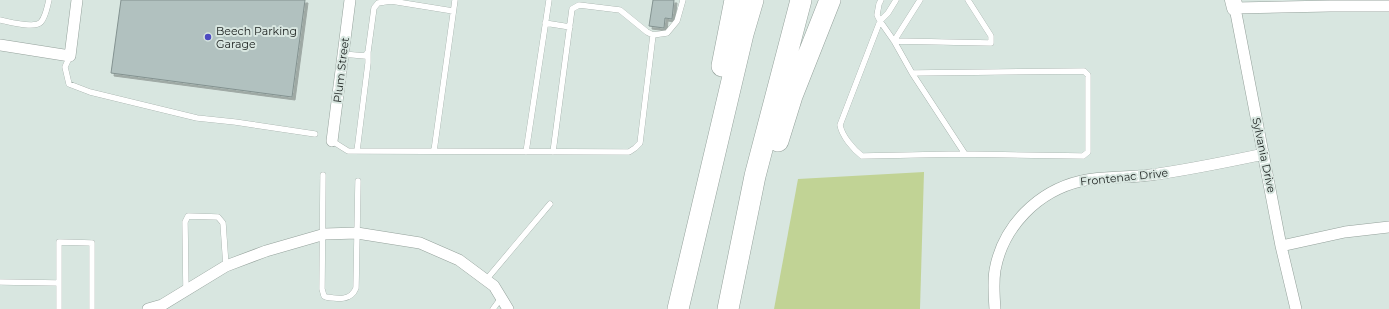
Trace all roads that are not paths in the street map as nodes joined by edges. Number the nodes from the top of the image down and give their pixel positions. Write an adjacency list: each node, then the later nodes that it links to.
1 (48, 0): 18 (lane)
2 (76, 0): 27 (street)
3 (350, 0): 26 (street, Plum Street)
4 (455, 0): 17 (lane)
5 (549, 0): 20 (lane)
6 (683, 0): 22 (lane)
7 (735, 0): 57 (highway)
8 (754, 0): 58 (highway)
9 (801, 0): 50 (highway)
10 (830, 0): 50 (highway)
11 (881, 0): 19 (lane)
12 (896, 0): 19 (lane)
13 (920, 0): 23 (lane)
14 (968, 0): 23 (lane)
15 (1234, 4): 16 (street); 36 (street, Sylvania Drive)
16 (1389, 6)
17 (453, 11): 25 (lane); 32 (lane)
18 (0, 20)
19 (880, 21): 23 (lane); 35 (lane)
20 (545, 23): 21 (lane); 33 (lane)
21 (570, 27): 22 (lane); 34 (lane)
22 (653, 35): 34 (lane)
23 (894, 41): 28 (lane)
24 (0, 45): 27 (street)
25 (368, 52): 26 (lane); 31 (lane)
26 (343, 54): 30 (street, Plum Street)
27 (70, 56): 29 (lane)
28 (912, 73): 35 (lane); 35 (lane)
29 (315, 134)
30 (332, 141): 31 (lane)
31 (357, 151): 32 (lane)
32 (434, 151): 33 (lane)
33 (526, 152): 34 (lane)
34 (553, 152)
35 (965, 154)
36 (1264, 154): 43 (street, Sylvania Drive); 59 (street, Frontenac Drive)
37 (323, 175): 42 (lane)
38 (358, 180): 41 (lane)
39 (550, 204): 45 (lane)
40 (1389, 226): 43 (street)
41 (357, 233): 42 (street); 42 (lane); 45 (street)
42 (322, 235): 44 (street)
43 (1281, 246): 60 (street, Sylvania Drive)
44 (226, 266): 48 (street); 48 (lane)
45 (486, 280): 49 (street)
46 (0, 282): 47 (lane)
47 (59, 283): 52 (lane); 53 (lane)
48 (186, 291): 51 (street)
49 (501, 298): 55 (lane); 56 (street)
50 (730, 302)
51 (162, 307): 54 (street)
52 (59, 309)
53 (92, 309)
54 (148, 309)
55 (493, 309)
56 (508, 309)
57 (675, 309)
58 (678, 309)
59 (995, 309)
60 (1296, 309)

